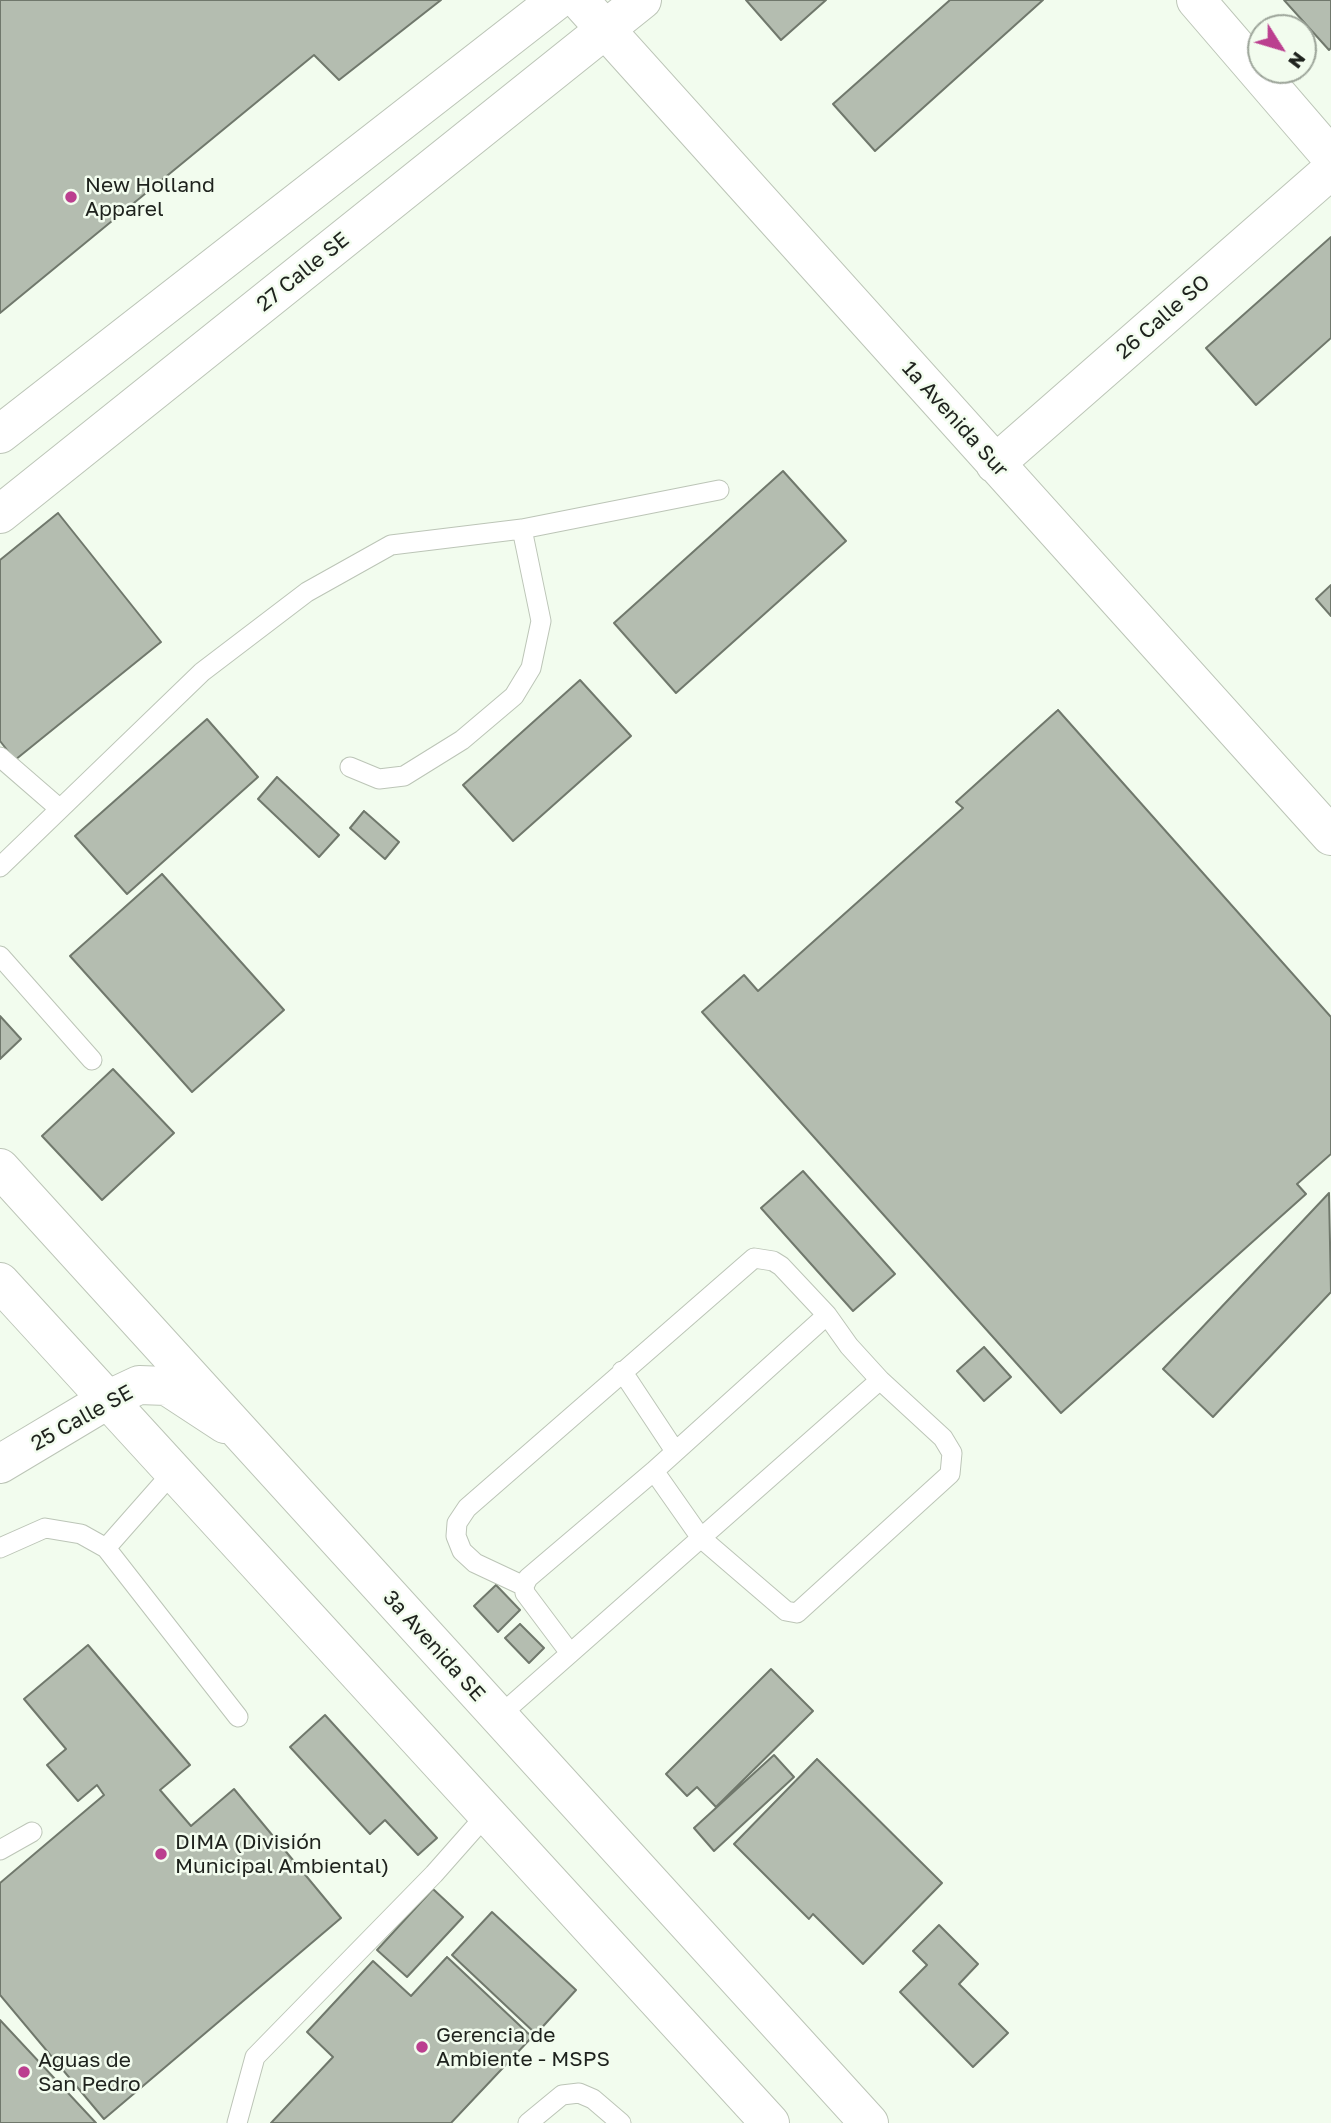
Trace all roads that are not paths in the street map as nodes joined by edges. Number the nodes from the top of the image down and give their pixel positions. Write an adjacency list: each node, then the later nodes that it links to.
1 (557, 0): 8 (main road)
2 (579, 0): 5 (main road, 1a Avenida Sur)
3 (642, 0): 5 (main road, 27 Calle SE)
4 (1195, 0): 6 (main road)
5 (607, 31): 9 (main road, 1a Avenida Sur); 11 (main road, 27 Calle SE)
6 (1331, 158)
7 (1331, 170): 9 (main road, 26 Calle SO)
8 (0, 435)
9 (995, 464): 16 (main road, 1a Avenida Sur)
10 (719, 489): 12 (lane)
11 (0, 514)
12 (522, 529): 14 (lane); 15 (lane)
13 (0, 757): 15 (lane)
14 (350, 767)
15 (61, 809): 17 (lane)
16 (1331, 836)
17 (0, 867)
18 (0, 956): 19 (lane)
19 (92, 1060)
20 (0, 1168): 26 (main road, 3a Avenida SE)
21 (0, 1282): 25 (main road)
22 (827, 1315): 23 (lane); 24 (lane); 27 (lane)
23 (622, 1371): 27 (lane); 34 (lane)
24 (880, 1380): 31 (lane); 31 (lane)
25 (107, 1400): 26 (main road, 25 Calle SE); 28 (main road, 25 Calle SE); 30 (main road)
26 (239, 1433): 37 (main road, 3a Avenida SE)
27 (675, 1451): 29 (lane)
28 (0, 1464)
29 (654, 1471): 31 (lane); 34 (lane)
30 (173, 1472): 33 (lane); 38 (main road)
31 (701, 1538): 35 (lane)
32 (0, 1548): 33 (lane)
33 (106, 1548): 36 (lane)
34 (524, 1586): 35 (lane)
35 (570, 1653): 37 (lane)
36 (238, 1717)
37 (498, 1717): 45 (main road, 3a Avenida SE)
38 (488, 1814): 41 (lane); 44 (main road)
39 (32, 1832): 40 (lane)
40 (0, 1850)
41 (237, 2123)
42 (528, 2123): 43 (lane)
43 (621, 2123)
44 (770, 2123)
45 (869, 2123)

